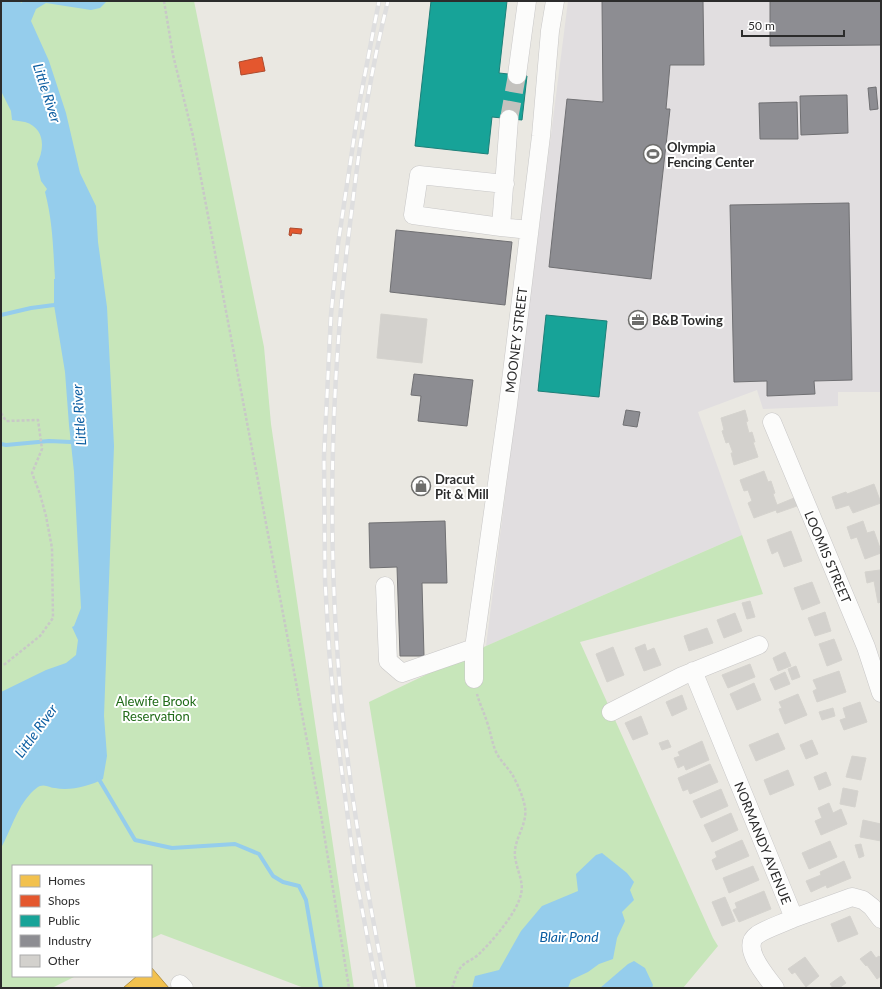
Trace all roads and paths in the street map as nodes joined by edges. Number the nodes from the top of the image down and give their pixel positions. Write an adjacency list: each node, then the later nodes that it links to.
1 (164, 1): 21 (path)
2 (527, 1): 4 (street)
3 (555, 1): 8 (street, MOONEY STREET)
4 (517, 75)
5 (510, 118): 6 (street)
6 (505, 184): 7 (street); 7 (street)
7 (502, 227): 8 (street)
8 (530, 230): 13 (street, MOONEY STREET)
9 (1, 413): 14 (path)
10 (772, 422): 17 (street, LOOMIS STREET)
11 (385, 586): 13 (street)
12 (759, 645): 15 (street)
13 (474, 648): 16 (street, MOONEY STREET)
14 (1, 665)
15 (693, 671): 18 (street); 19 (street, NORMANDY AVENUE)
16 (474, 679): 22 (path)
17 (881, 693)
18 (611, 712)
19 (794, 918): 20 (street); 23 (street, NORMANDY AVENUE)
20 (881, 919)
21 (349, 988)
22 (452, 988)
23 (775, 988)

